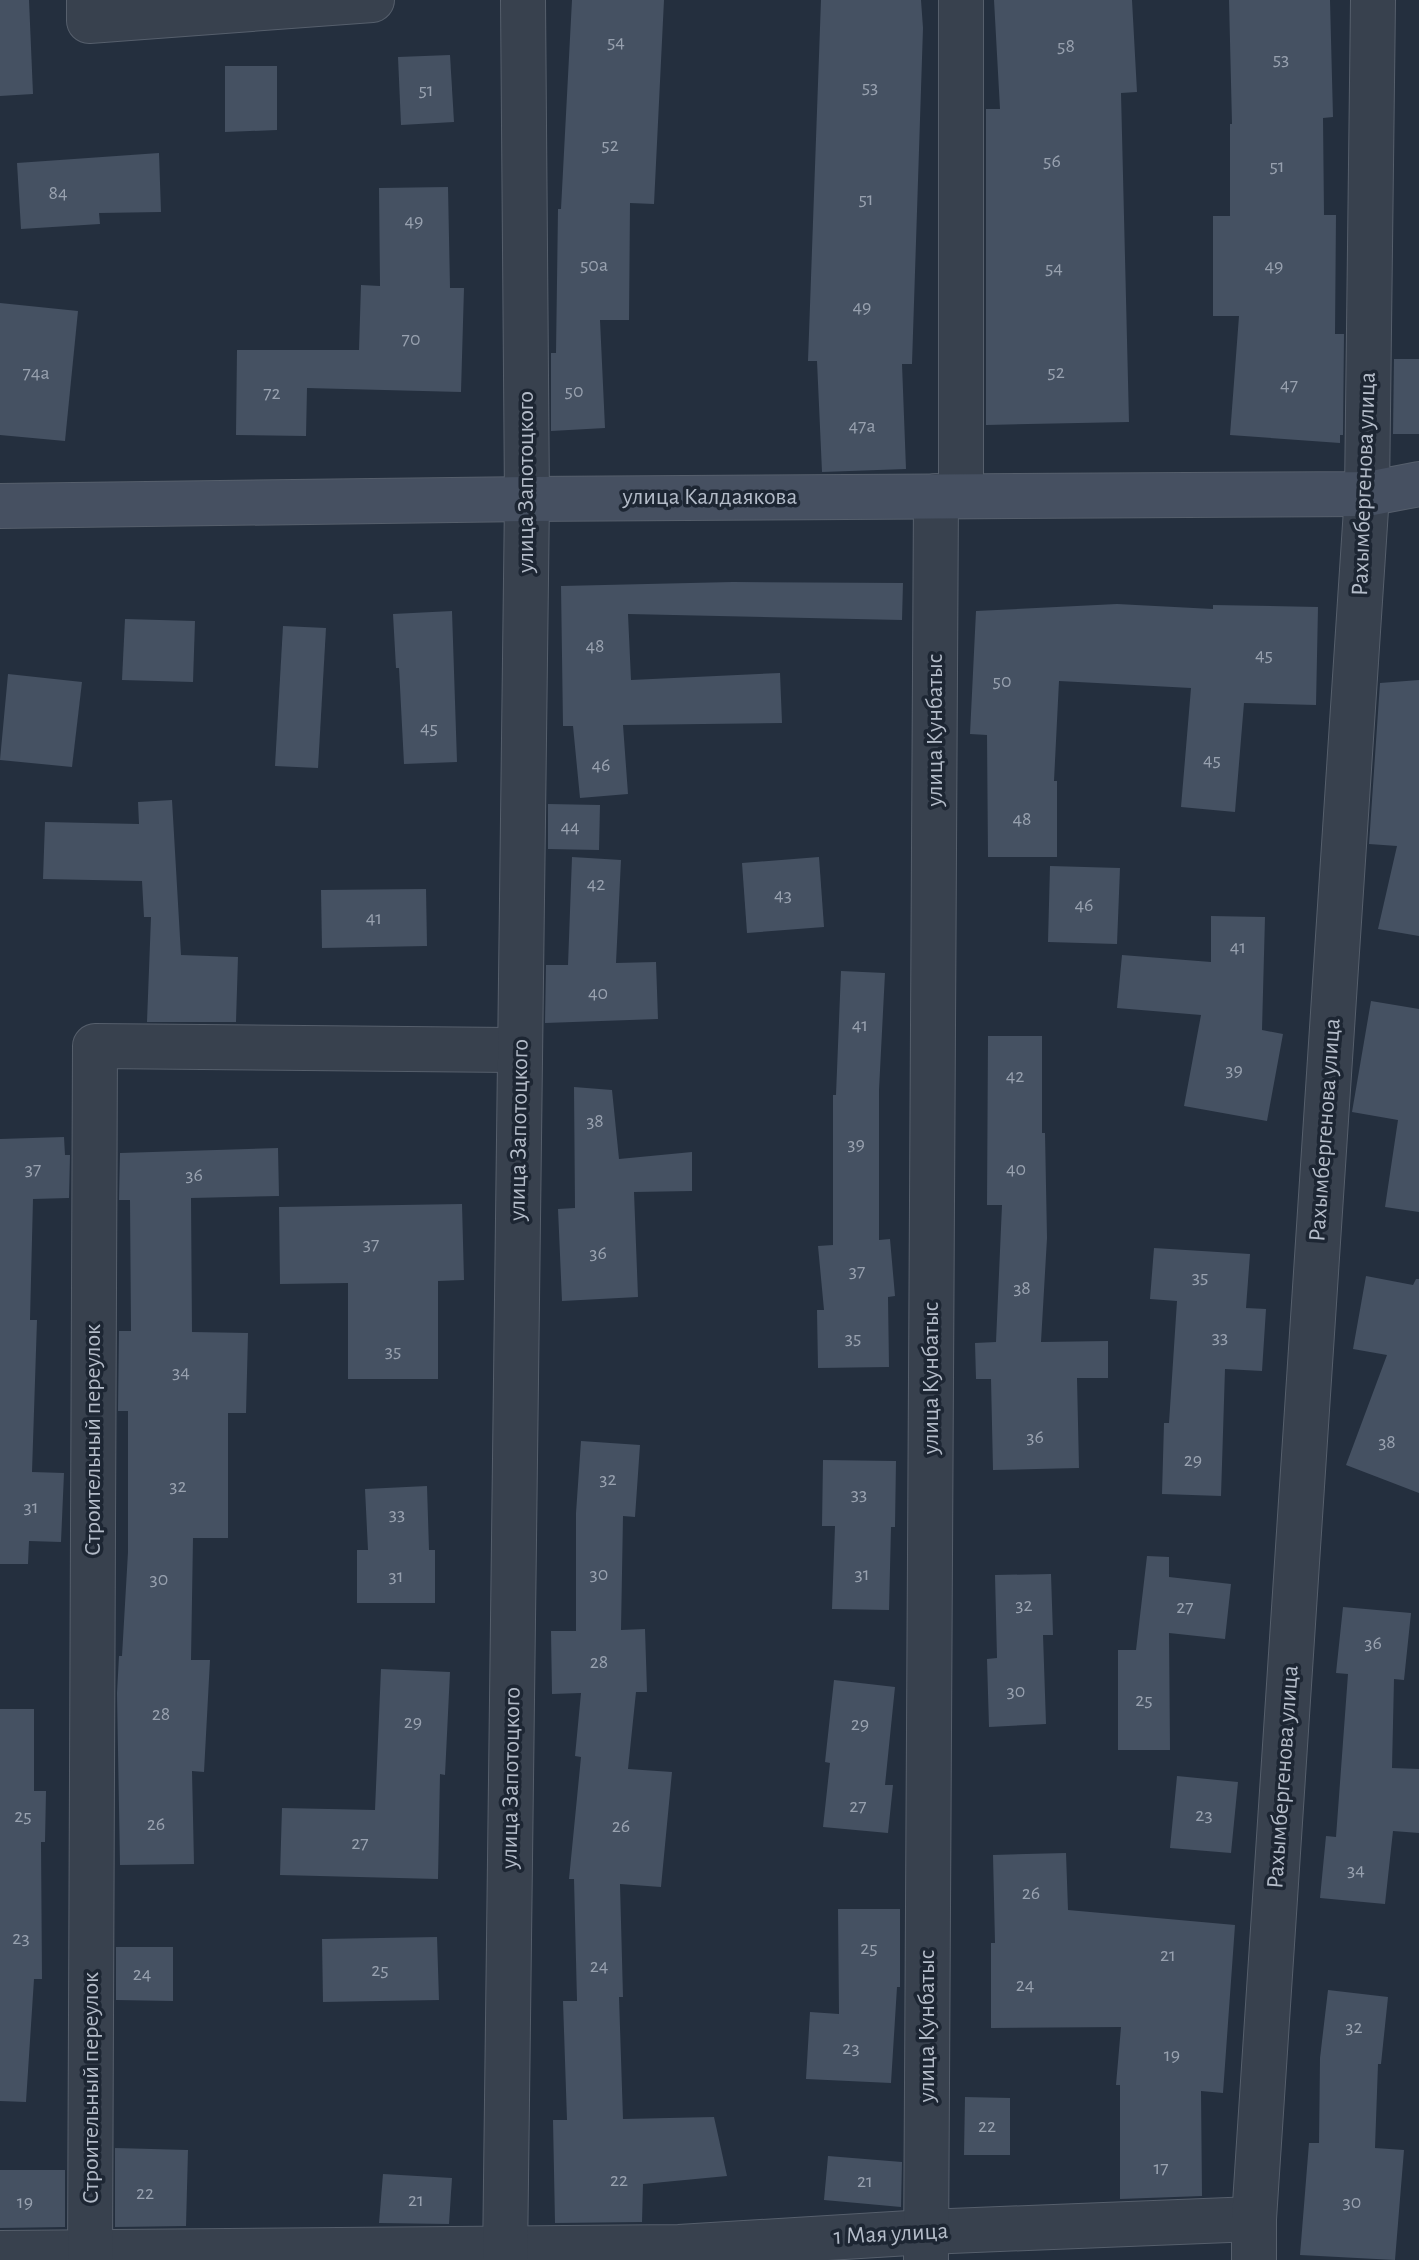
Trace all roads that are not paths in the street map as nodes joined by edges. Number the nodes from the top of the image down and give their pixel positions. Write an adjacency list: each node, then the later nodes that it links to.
1 (89, 0): 2 (street)
2 (372, 0)
3 (523, 0): 9 (street, улица Запотоцкого)
4 (961, 0): 8 (street, улица Кунбатыс)
5 (1373, 0): 7 (street, Рахымбергенова улица)
6 (1419, 484): 7 (street, улица Калдаякова)
7 (1367, 494): 8 (street, улица Калдаякова); 12 (street, Рахымбергенова улица)
8 (948, 496): 9 (street, улица Калдаякова); 13 (street, улица Кунбатыс)
9 (527, 499): 10 (street, улица Калдаякова); 11 (street, улица Запотоцкого)
10 (0, 506)
11 (520, 1050): 15 (street, улица Запотоцкого); 16 (street, Строительный переулок)
12 (1254, 2240): 13 (street, 1 Мая улица)
13 (926, 2246): 15 (street, 1 Мая улица)
14 (0, 2253): 16 (street, 1 Мая улица)
15 (505, 2254): 16 (street, 1 Мая улица)
16 (90, 2256)

